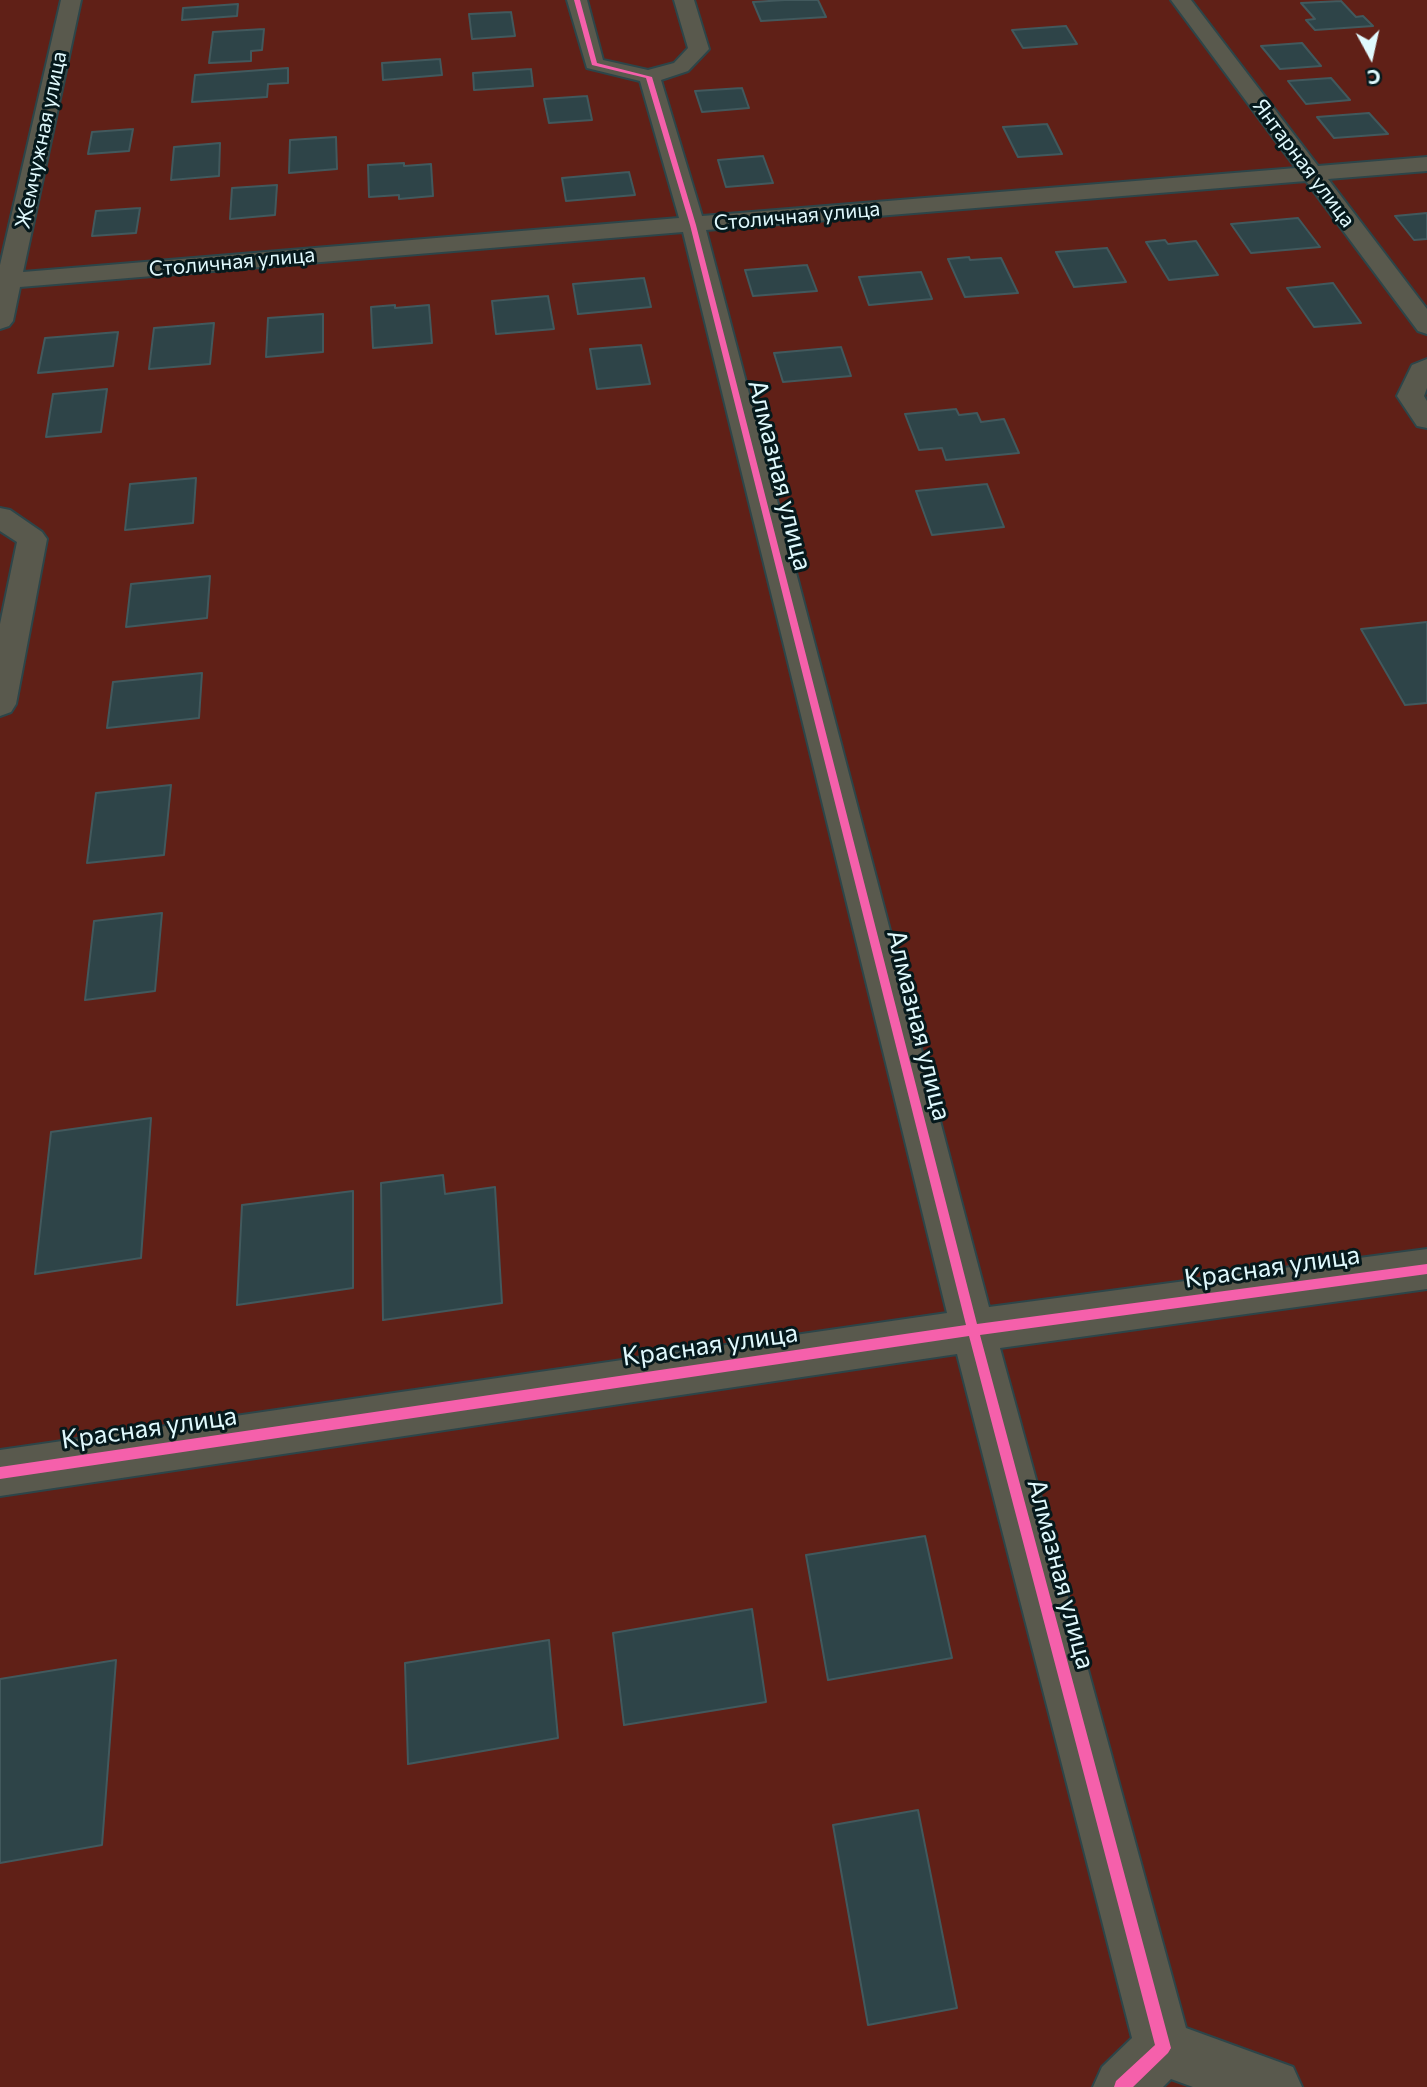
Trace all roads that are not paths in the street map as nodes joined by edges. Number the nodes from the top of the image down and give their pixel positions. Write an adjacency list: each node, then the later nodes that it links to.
1 (71, 0): 9 (street, Жемчужная улица)
2 (577, 0): 5 (street)
3 (684, 0): 5 (street)
4 (1181, 0): 7 (street, Янтарная улица)
5 (649, 77): 8 (street, Алмазная улица)
6 (1427, 164): 7 (street, Столичная улица)
7 (1311, 174): 8 (street, Столичная улица); 11 (street, Янтарная улица)
8 (693, 225): 9 (street, Столичная улица); 17 (street, Алмазная улица)
9 (5, 280): 10 (street, Жемчужная улица)
10 (0, 321)
11 (1427, 326)
12 (1427, 367): 13 (street)
13 (1427, 420)
14 (0, 517): 15 (street)
15 (0, 704)
16 (1427, 1269): 17 (street, Красная улица)
17 (973, 1330): 18 (street, Красная улица); 19 (street, Алмазная улица)
18 (0, 1473)
19 (1163, 2048): 20 (street); 21 (street)
20 (1122, 2087)
21 (1273, 2087)

